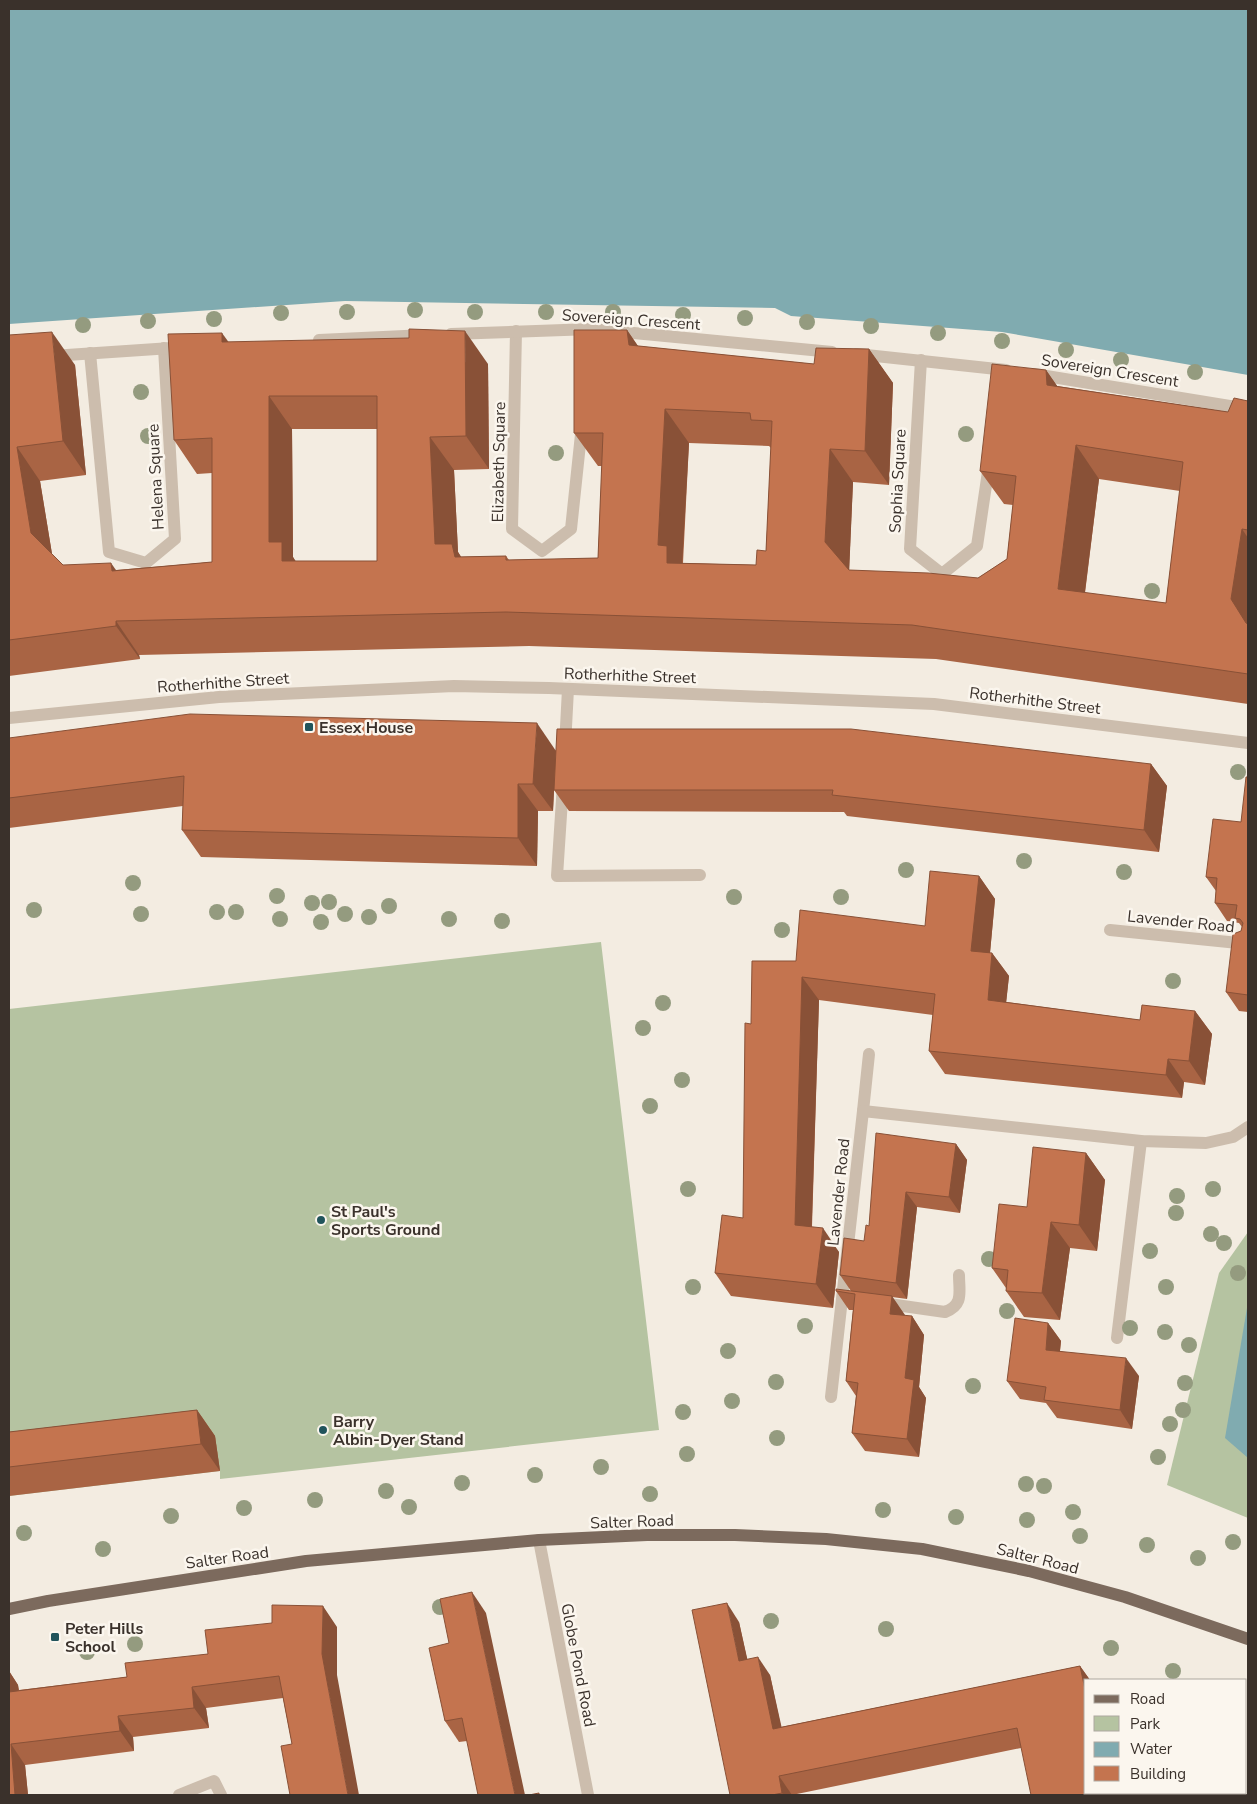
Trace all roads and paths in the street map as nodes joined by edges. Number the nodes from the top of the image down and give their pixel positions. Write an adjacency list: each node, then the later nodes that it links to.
1 (516, 331): 2 (street, Sovereign Crescent); 7 (street, Sovereign Crescent); 9 (street, Elizabeth Square)
2 (311, 341)
3 (194, 346): 4 (street)
4 (164, 348): 5 (street); 5 (street, Helena Square)
5 (90, 353): 6 (street)
6 (36, 357)
7 (921, 360): 8 (street, Sovereign Crescent); 10 (street, Sophia Square)
8 (1248, 409)
9 (583, 415)
10 (992, 448)
11 (568, 689): 12 (street, Rotherhithe Street); 13 (street, Rotherhithe Street); 14 (street)
12 (9, 718)
13 (1248, 743)
14 (700, 875)
15 (1110, 930): 16 (street, Lavender Road)
16 (1248, 944)
17 (869, 1054): 18 (street, Lavender Road)
18 (863, 1110): 20 (street); 24 (street, Lavender Road)
19 (1248, 1128): 20 (street)
20 (1141, 1141): 23 (street)
21 (959, 1275): 22 (street)
22 (870, 1302)
23 (1118, 1338)
24 (831, 1397)
25 (539, 1540): 26 (main road, Salter Road); 27 (main road, Salter Road); 30 (street, Globe Pond Road)
26 (9, 1609)
27 (1248, 1640)
28 (179, 1795): 29 (street)
29 (221, 1795)
30 (588, 1795)

